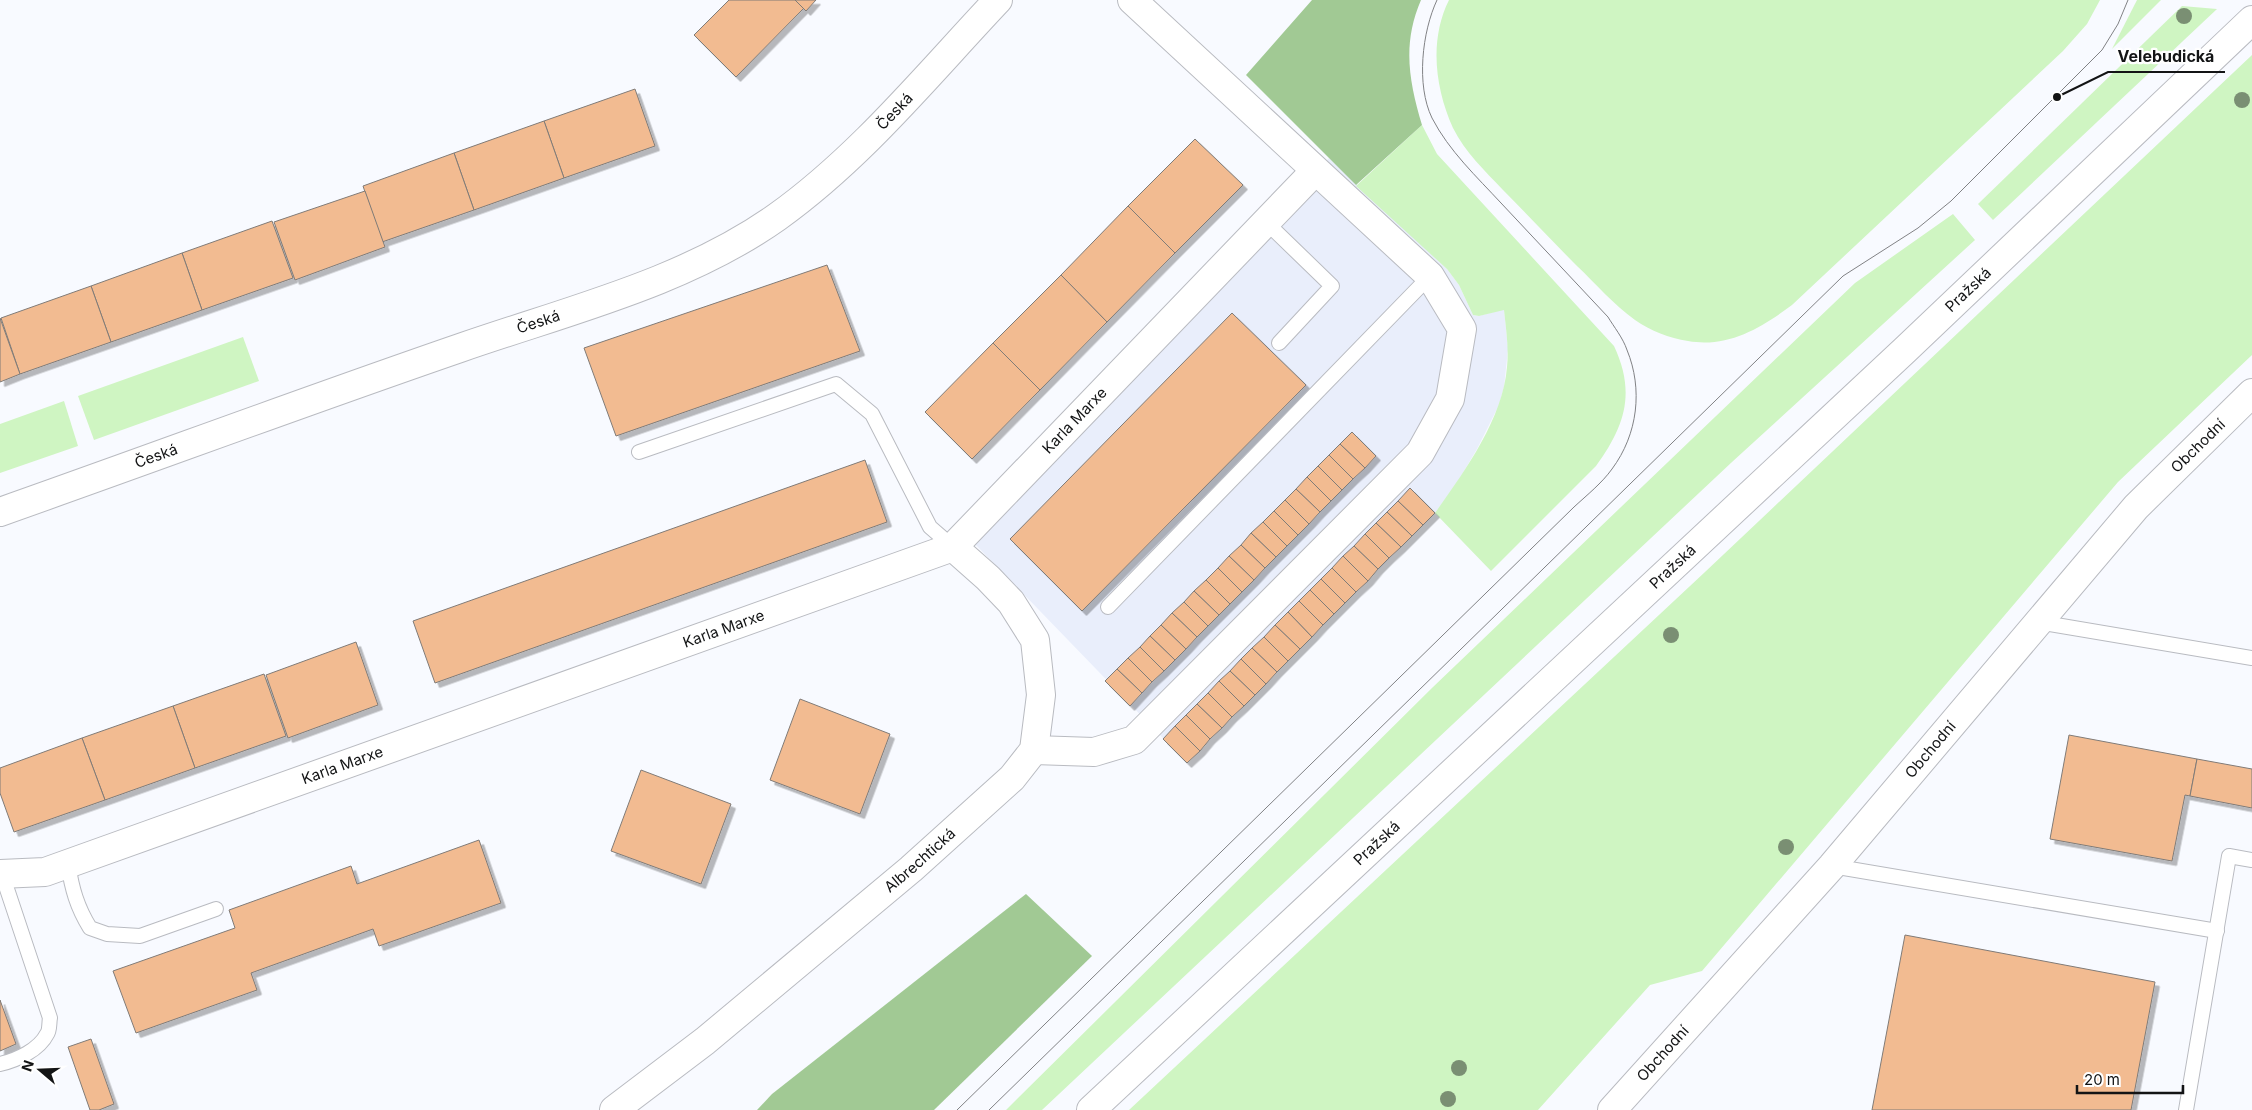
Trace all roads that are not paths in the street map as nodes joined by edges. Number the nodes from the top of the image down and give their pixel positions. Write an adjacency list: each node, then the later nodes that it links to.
1 (998, 0): 10 (street, Česká)
2 (1132, 0): 4 (street)
3 (2252, 20): 24 (street, Pražská)
4 (1315, 171): 5 (street, Karla Marxe); 6 (street)
5 (1267, 223): 7 (lane); 11 (street, Karla Marxe)
6 (1430, 276): 12 (lane); 15 (street)
7 (1279, 343)
8 (2252, 393): 13 (street, Obchodní)
9 (639, 452): 11 (lane)
10 (0, 512)
11 (953, 547): 15 (street); 17 (street, Karla Marxe)
12 (1108, 607)
13 (2038, 622): 14 (lane); 18 (street, Obchodní)
14 (2252, 658)
15 (1034, 750): 23 (street, Albrechtická)
16 (2252, 860): 21 (lane)
17 (68, 864): 19 (street, Karla Marxe); 20 (lane)
18 (1832, 866): 21 (lane); 25 (street, Obchodní)
19 (1, 874): 22 (lane)
20 (216, 909)
21 (2217, 931): 26 (lane)
22 (0, 1064)
23 (614, 1110)
24 (1091, 1110)
25 (1612, 1110)
26 (2186, 1110)

